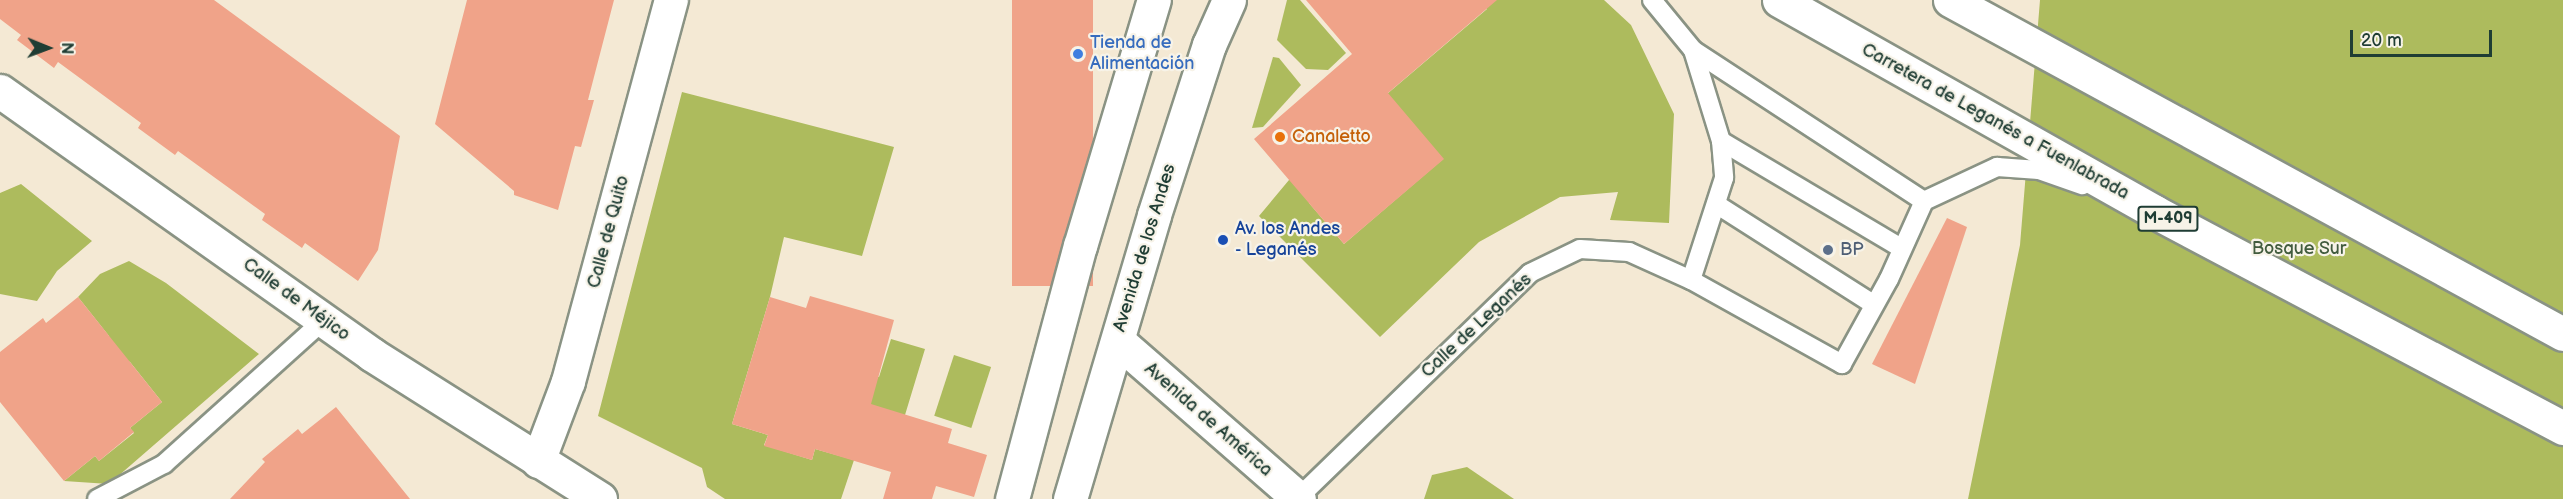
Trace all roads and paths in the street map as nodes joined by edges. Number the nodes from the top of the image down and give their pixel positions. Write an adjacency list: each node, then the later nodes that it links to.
1 (672, 0): 20 (main road, Calle de Quito)
2 (1154, 0): 23 (main road)
3 (1229, 0): 18 (main road, Avenida de los Andes)
4 (1652, 0): 7 (lane)
5 (1779, 0): 12 (main road, Carretera de Leganés a Fuenlabrada / M-409)
6 (1950, 0): 17 (main road)
7 (1693, 50): 9 (lane); 10 (lane)
8 (0, 91): 16 (main road, Calle de Méjico)
9 (1721, 141): 11 (lane); 13 (lane)
10 (1924, 201): 12 (lane); 13 (lane)
11 (1716, 204): 14 (lane); 15 (lane)
12 (2155, 212): 19 (main road, Carretera de Leganés a Fuenlabrada / M-409)
13 (1901, 248): 15 (lane)
14 (1691, 280): 15 (lane, Calle de Leganés); 25 (lane, Calle de Leganés)
15 (1873, 304)
16 (324, 320): 20 (main road, Calle de Méjico); 21 (lane)
17 (2563, 332)
18 (1118, 341): 24 (main road, Avenida de los Andes); 25 (main road, Avenida de América)
19 (2563, 428)
20 (538, 461): 22 (main road, Calle de Méjico)
21 (97, 499)
22 (600, 499)
23 (1012, 499)
24 (1070, 499)
25 (1299, 499)

